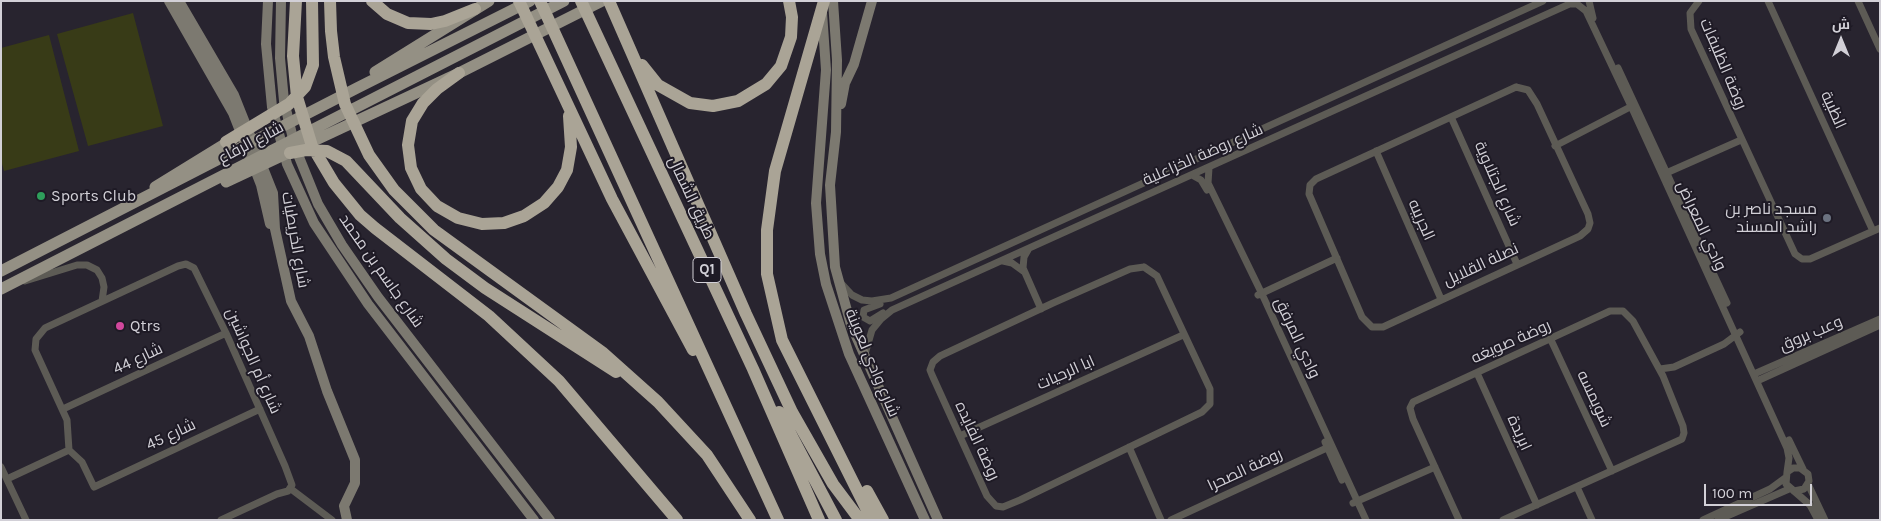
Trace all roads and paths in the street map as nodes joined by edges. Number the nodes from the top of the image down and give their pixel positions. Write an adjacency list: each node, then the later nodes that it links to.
1 (168, 1): 92 (main road, شارع الخريطيات)
2 (179, 1): 92 (main road, شارع الخريطيات)
3 (268, 1): 105 (main road, شارع جاسم بن محمد)
4 (282, 1): 106 (main road, شارع جاسم بن محمد)
5 (296, 1): 98 (highway)
6 (312, 1): 39 (highway)
7 (318, 1): 39 (main road)
8 (330, 1): 78 (highway)
9 (372, 1): 29 (highway)
10 (489, 1): 29 (main road)
11 (519, 1): 34 (highway)
12 (530, 1): 33 (main road, شارع الرفاع)
13 (540, 1): 76 (highway, Q1)
14 (564, 1): 46 (main road, شارع الرفاع)
15 (581, 1): 77 (highway, طريق الشمال / Q1)
16 (602, 1): 32 (main road)
17 (610, 1): 30 (highway)
18 (789, 1): 30 (highway)
19 (820, 1): 116 (main road, شارع وادي لعوينة)
20 (824, 1): 81 (highway)
21 (833, 1): 37 (main road, شارع وادي لعوينة)
22 (872, 1): 37 (main road)
23 (1543, 1): 59 (street, شارع روضة الخزاعلية)
24 (1589, 1): 35 (street, وادي المعراض)
25 (1699, 1): 38 (street, روضة الظليفات)
26 (1768, 1): 48 (street, الظبية)
27 (1858, 1): 31 (street)
28 (1573, 3): 35 (street, وادي المعراض); 43 (street, شارع روضة الخزاعلية)
29 (475, 9): 33 (main road)
30 (630, 48): 113 (highway)
31 (1880, 50)
32 (459, 73): 34 (highway); 42 (main road)
33 (358, 87): 47 (main road, شارع الرفاع)
34 (565, 101): 76 (highway)
35 (1634, 105): 40 (street); 44 (street, وادي المعراض)
36 (1451, 117): 40 (street, نصلة القلايل); 41 (street, نصلة القلايل); 52 (street, شارع الجتلاوية)
37 (836, 132): 55 (main road, شارع وادي لعوينة)
38 (1741, 140): 44 (street); 48 (street, روضة الظليفات)
39 (226, 142): 47 (main road)
40 (1555, 146): 52 (street, نصلة القلايل)
41 (1376, 152): 50 (street, نصلة القلايل); 60 (street, الجريبه)
42 (290, 153): 46 (main road); 78 (highway)
43 (1209, 168): 45 (street, شارع روضة الخزاعلية); 58 (street, وادي المرفق)
44 (1665, 174): 67 (street, وادي المعراض)
45 (1192, 175): 49 (street, شارع روضة الخزاعلية); 58 (street, وادي المرفق)
46 (178, 200): 56 (main road, شارع الرفاع)
47 (130, 206): 53 (main road, شارع الرفاع)
48 (1876, 229)
49 (1028, 250): 51 (street, شارع روضة الخزاعلية); 54 (street)
50 (1337, 258): 58 (street); 60 (street, نصلة القلايل)
51 (1003, 261): 54 (street); 62 (street, شارع روضة الخزاعلية)
52 (1517, 264): 60 (street, نصلة القلايل)
53 (1, 271)
54 (1024, 271): 63 (street)
55 (838, 280): 59 (street, شارع روضة الخزاعلية); 72 (main road, شارع وادي لعوينة)
56 (15, 282): 57 (main road, شارع الرفاع); 61 (street)
57 (1, 289)
58 (1260, 294): 84 (street, وادي المرفق)
59 (892, 298): 62 (street)
60 (1442, 299)
61 (102, 301): 66 (street, شارع أم الجواشين); 79 (street, شارع أم الجواشين)
62 (898, 307): 72 (street, شارع روضة الخزاعلية)
63 (1041, 309): 68 (street, روضة الفايده); 82 (street, روضة الفايده)
64 (1880, 319): 75 (street, وعب بروق)
65 (1880, 325): 75 (street, وعب بروق)
66 (226, 333): 79 (street, شارع 44); 80 (street, شارع أم الجواشين)
67 (1738, 333): 70 (street, وادي المعراض); 71 (street)
68 (1184, 335): 82 (street, ابا الرحيات); 83 (street, روضة الفايده)
69 (1551, 340): 73 (street, روضة صويغه); 74 (street, روضة صويغه); 89 (street, شويمسه)
70 (1742, 341): 71 (street); 75 (street, وادي المعراض)
71 (1724, 344): 74 (street)
72 (864, 356): 117 (main road, شارع وادي لعوينة)
73 (1476, 373): 86 (street, روضة صويغه); 99 (street, ابريدة)
74 (1661, 373): 89 (street, روضة صويغه)
75 (1758, 376): 88 (street, وادي المعراض); 90 (street, وادي المعراض)
76 (714, 381): 110 (highway, Q1)
77 (759, 384): 111 (highway, طريق الشمال / Q1); 112 (highway)
78 (642, 388): 109 (highway)
79 (63, 409): 85 (street, شارع أم الجواشين)
80 (260, 409): 85 (street, شارع 45); 95 (street, شارع أم الجواشين)
81 (824, 422): 114 (highway); 115 (highway)
82 (960, 436): 83 (street, روضة الفايده)
83 (1129, 448): 118 (street)
84 (1331, 449): 97 (street, وادي المرفق); 119 (street, روضة الصحرا); 120 (street, روضة الصحرا)
85 (69, 450): 91 (street)
86 (1434, 467): 97 (street); 123 (street, روضة صويغه)
87 (1, 468): 91 (street)
88 (1803, 469): 90 (street); 93 (street, وادي المعراض)
89 (1612, 471): 94 (street, روضة صويغه)
90 (1786, 475): 96 (street, وادي المعراض); 126 (street)
91 (7, 479): 100 (street)
92 (352, 482): 103 (main road, شارع الخريطيات); 104 (main road, شارع الخريطيات)
93 (1808, 484): 96 (street); 129 (street, وادي المعراض)
94 (1578, 487): 99 (street, روضة صويغه); 125 (street)
95 (292, 489): 101 (street); 102 (street)
96 (1792, 490): 127 (street); 128 (street, وادي المعراض)
97 (1355, 502): 121 (street, وادي المرفق); 122 (street, وادي المرفق)
98 (663, 503): 107 (main road); 108 (highway)
99 (1537, 505): 124 (street, روضة صويغه)
100 (22, 519)
101 (221, 520)
102 (332, 520)
103 (342, 520)
104 (347, 520)
105 (534, 520)
106 (550, 520)
107 (672, 520)
108 (677, 520)
109 (750, 520)
110 (778, 520)
111 (819, 520)
112 (836, 520)
113 (860, 520)
114 (872, 520)
115 (883, 520)
116 (925, 520)
117 (938, 520)
118 (1161, 520)
119 (1171, 520)
120 (1181, 520)
121 (1360, 520)
122 (1366, 520)
123 (1459, 520)
124 (1503, 520)
125 (1592, 520)
126 (1703, 520)
127 (1718, 520)
128 (1818, 520)
129 (1825, 520)

